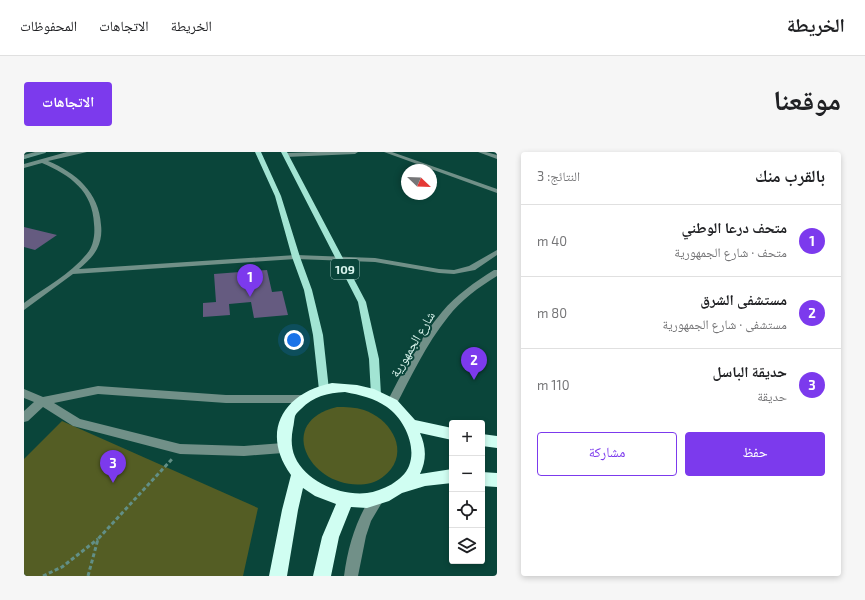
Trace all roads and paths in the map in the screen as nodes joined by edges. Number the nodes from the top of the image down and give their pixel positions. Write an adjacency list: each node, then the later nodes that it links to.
1 (41, 152): 9 (street)
2 (73, 152): 11 (street)
3 (84, 152): 11 (street)
4 (258, 152): 15 (main road)
5 (354, 152): 8 (street)
6 (387, 152): 13 (street)
7 (481, 152): 10 (street)
8 (285, 154): 16 (main road, 109)
9 (24, 157)
10 (497, 157)
11 (43, 161): 12 (street); 17 (street)
12 (24, 165)
13 (497, 191)
14 (497, 252): 16 (street)
15 (296, 257): 16 (street); 17 (street); 20 (main road)
16 (339, 258): 22 (main road, 109)
17 (72, 272): 19 (street)
18 (497, 272): 25 (street, شارع الجمهورية)
19 (24, 307)
20 (324, 390): 22 (highway); 23 (highway)
21 (24, 394): 24 (street)
22 (376, 395): 25 (highway)
23 (303, 399): 24 (street); 31 (highway)
24 (42, 401): 26 (street); 32 (street)
25 (391, 404): 27 (highway)
26 (24, 418)
27 (410, 424): 28 (highway); 37 (highway)
28 (449, 433)
29 (485, 440): 30 (highway)
30 (497, 442)
31 (284, 448): 32 (street); 33 (highway)
32 (180, 449): 40 (path)
33 (299, 475): 39 (highway); 43 (highway)
34 (449, 476): 37 (highway)
35 (485, 479): 36 (highway)
36 (497, 480)
37 (401, 488): 38 (highway)
38 (376, 499): 39 (highway); 45 (street)
39 (346, 500): 44 (highway)
40 (98, 539): 41 (path); 42 (path)
41 (43, 576)
42 (88, 576)
43 (278, 576)
44 (322, 576)
45 (351, 576)

